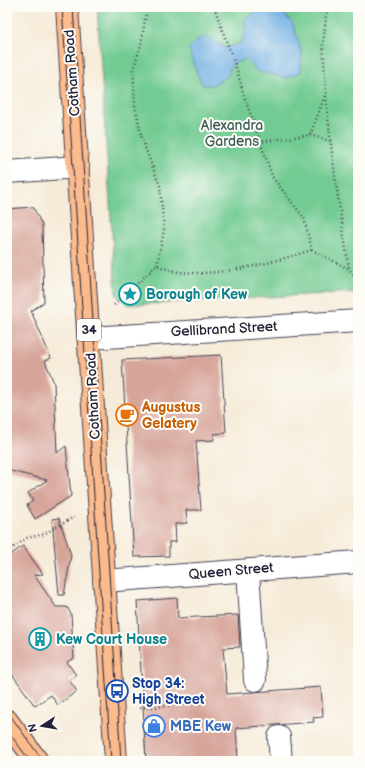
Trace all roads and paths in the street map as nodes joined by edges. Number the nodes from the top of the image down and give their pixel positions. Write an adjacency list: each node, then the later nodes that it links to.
1 (67, 7): 9 (main road, Cotham Road / 34)
2 (147, 7): 12 (path)
3 (214, 7): 8 (path)
4 (327, 7): 5 (path)
5 (326, 93): 6 (path); 7 (path)
6 (310, 135): 7 (path); 8 (path)
7 (330, 141): 13 (path)
8 (259, 142): 11 (path)
9 (78, 167): 10 (street); 17 (main road, Cotham Road / 34)
10 (7, 172)
11 (312, 250): 12 (path); 13 (path)
12 (157, 265): 15 (path)
13 (349, 269): 14 (path)
14 (358, 281)
15 (114, 305)
16 (358, 321): 17 (street, Gellibrand Street)
17 (90, 338): 22 (main road, Cotham Road / 34)
18 (74, 517): 19 (path)
19 (7, 552)
20 (358, 562): 21 (street, Queen Street)
21 (248, 570): 22 (street, Queen Street); 23 (street)
22 (104, 581): 29 (main road, Cotham Road / 34)
23 (255, 680)
24 (204, 703): 25 (path)
25 (140, 708)
26 (7, 721): 28 (main road)
27 (279, 737): 30 (street)
28 (37, 761)
29 (116, 761)
30 (281, 761)

